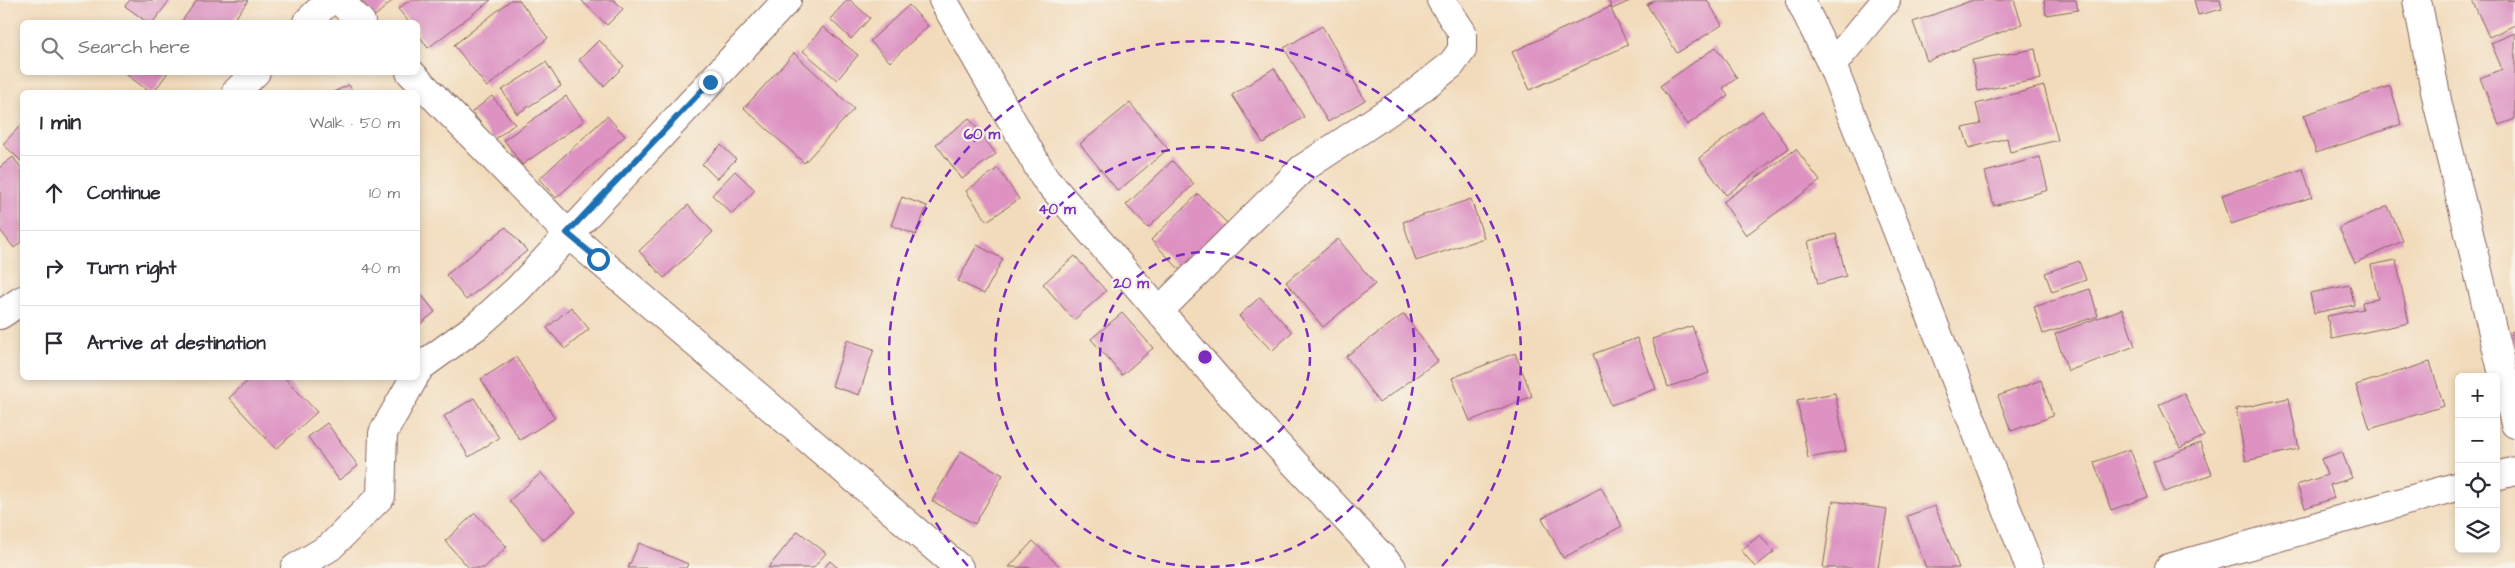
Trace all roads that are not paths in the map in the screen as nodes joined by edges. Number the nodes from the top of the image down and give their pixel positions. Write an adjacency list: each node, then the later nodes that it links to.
1 (330, 0): 9 (street)
2 (339, 0): 10 (street)
3 (787, 0): 15 (street)
4 (943, 0): 17 (street)
5 (1441, 0): 17 (street)
6 (1800, 0): 11 (street)
7 (1886, 0): 11 (street)
8 (2417, 0): 21 (street)
9 (309, 20)
10 (359, 20)
11 (1832, 65): 28 (street)
12 (253, 75): 14 (street)
13 (413, 75): 15 (street)
14 (238, 90)
15 (567, 233): 19 (street); 26 (street)
16 (20, 301): 18 (street)
17 (1159, 311): 27 (street)
18 (0, 315)
19 (420, 366)
20 (413, 380): 25 (street)
21 (2515, 424)
22 (2515, 471): 23 (street)
23 (2500, 475)
24 (2455, 487): 29 (street)
25 (295, 568)
26 (959, 568)
27 (1392, 568)
28 (2030, 568)
29 (2169, 568)

